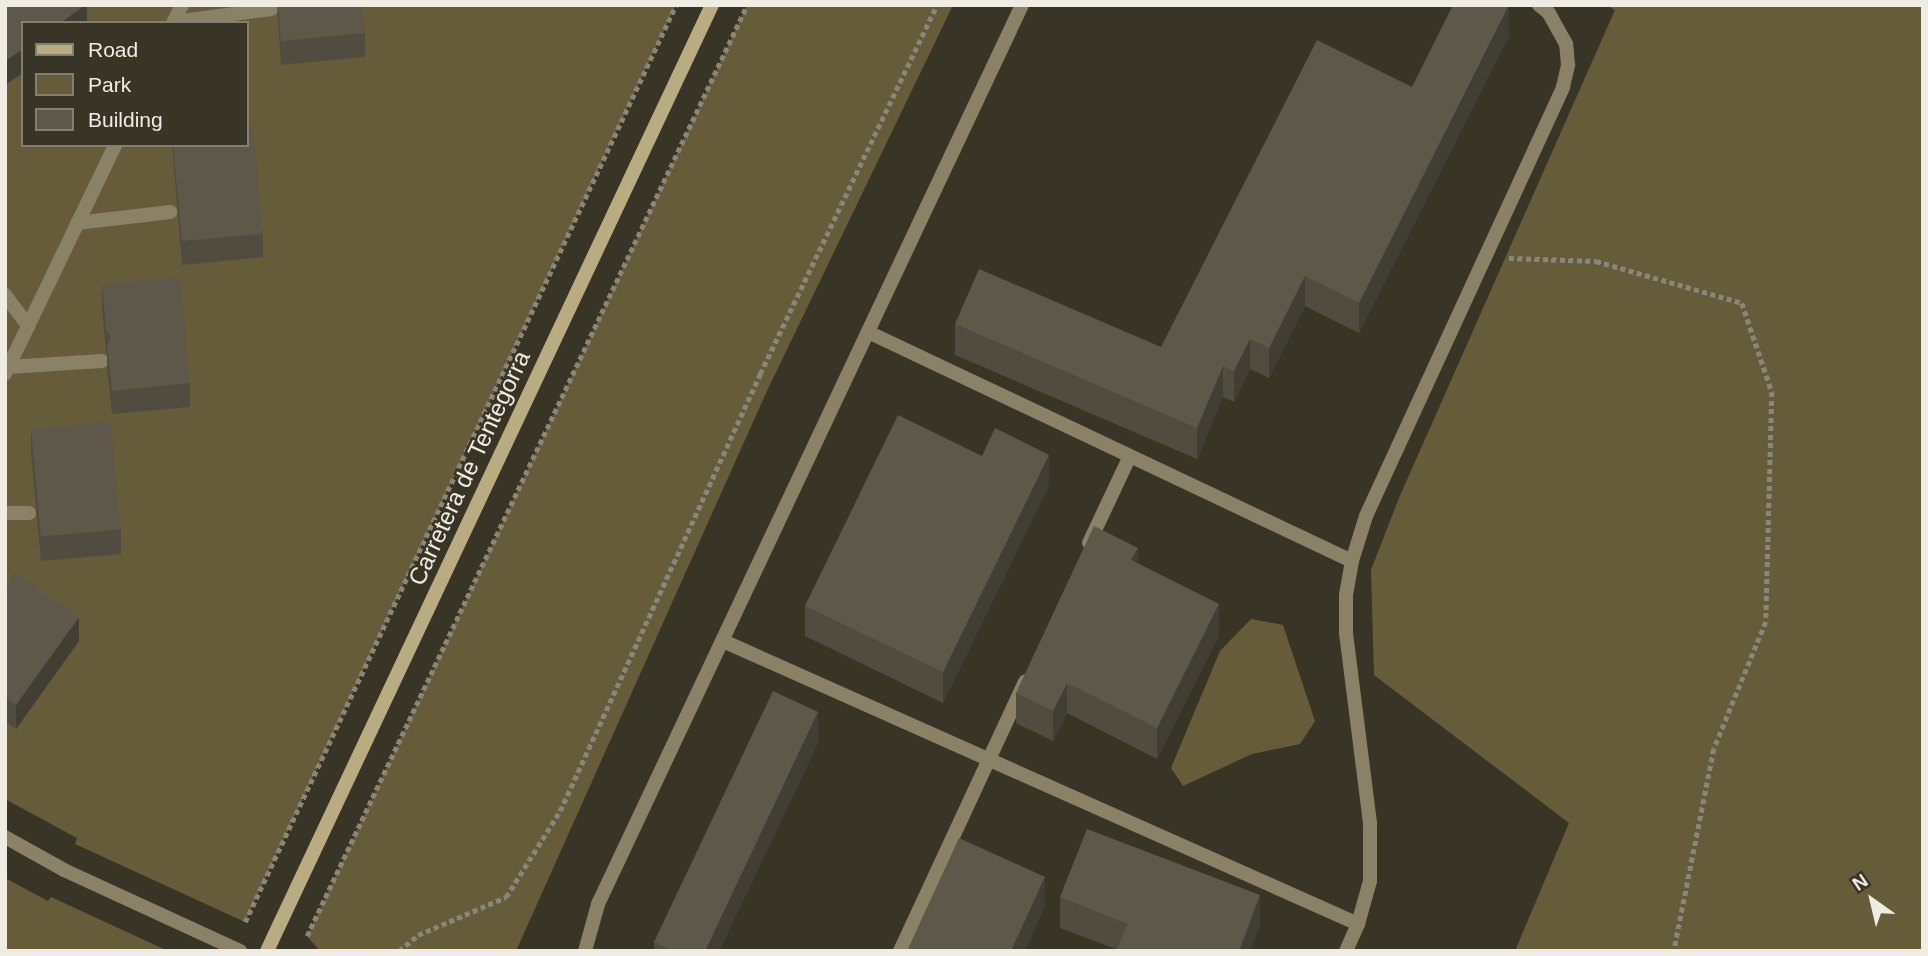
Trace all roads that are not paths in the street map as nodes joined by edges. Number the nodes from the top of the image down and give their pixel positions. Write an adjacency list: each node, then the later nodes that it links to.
1 (182, 5): 6 (street)
2 (712, 5): 27 (main road, Carretera de Tentegorra)
3 (1022, 5): 13 (street)
4 (1539, 5): 20 (street)
5 (271, 9): 7 (street)
6 (174, 21)
7 (181, 21)
8 (113, 147): 10 (street)
9 (170, 212): 10 (street)
10 (77, 223): 12 (street)
11 (5, 295): 12 (street)
12 (28, 326): 15 (street)
13 (868, 332): 16 (street); 21 (street)
14 (102, 361): 15 (street)
15 (7, 371)
16 (1130, 456): 19 (street); 20 (street)
17 (5, 513): 18 (street)
18 (29, 513)
19 (1085, 554)
20 (1352, 561): 25 (street)
21 (723, 641): 23 (street); 28 (street)
22 (1033, 664): 23 (street)
23 (988, 761): 25 (street); 29 (street)
24 (5, 837): 26 (street)
25 (1358, 924): 30 (street)
26 (240, 951)
27 (267, 951)
28 (585, 951)
29 (900, 951)
30 (1346, 951)

